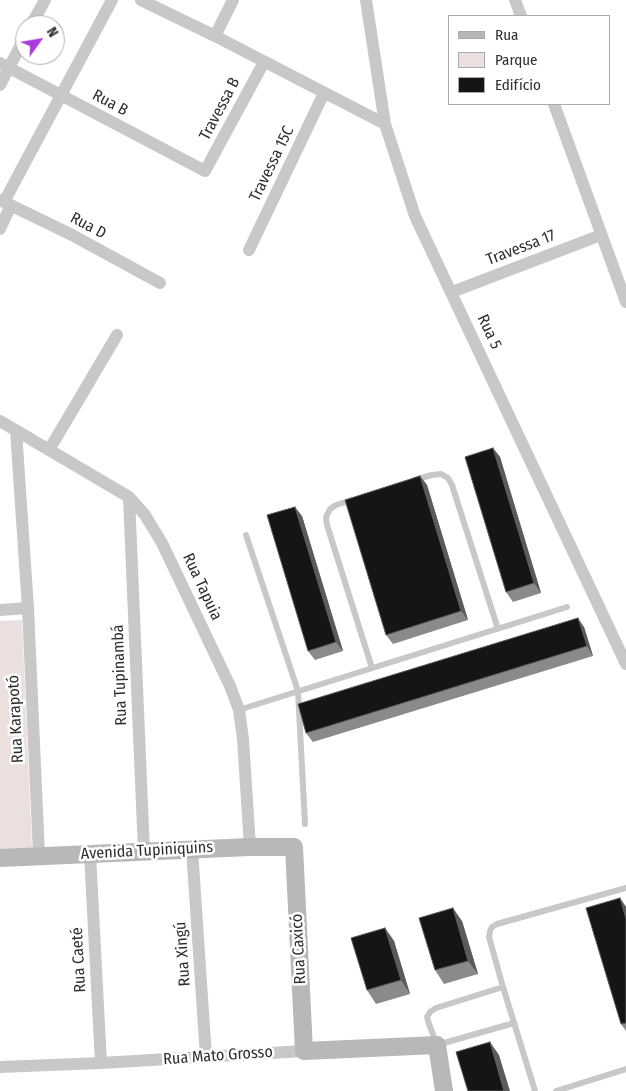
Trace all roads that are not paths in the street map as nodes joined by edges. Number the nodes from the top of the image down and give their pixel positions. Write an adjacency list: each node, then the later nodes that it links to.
1 (44, 0): 7 (street)
2 (112, 0): 15 (street)
3 (141, 0): 9 (street)
4 (233, 0): 9 (street)
5 (366, 0): 17 (street, Rua 5)
6 (515, 0): 8 (street)
7 (36, 15)
8 (521, 15)
9 (215, 36): 11 (street)
10 (15, 50): 12 (street)
11 (264, 62): 14 (street); 18 (street, Travessa B)
12 (4, 65): 13 (street); 15 (street, Rua B)
13 (0, 85)
14 (324, 93): 17 (street); 22 (street, Travessa 15C)
15 (62, 96): 18 (street, Rua B); 19 (street)
16 (554, 105): 21 (street)
17 (385, 124): 24 (street, Rua 5)
18 (205, 171)
19 (5, 202): 20 (street); 23 (street, Rua D)
20 (0, 229)
21 (601, 236): 24 (street, Travessa 17); 25 (street)
22 (249, 250)
23 (160, 282)
24 (452, 292): 38 (street, Rua 5)
25 (626, 302)
26 (117, 334): 29 (street)
27 (0, 421): 28 (street, Rua Tapuia)
28 (16, 431): 29 (street, Rua Tapuia); 35 (street, Rua Karapotó)
29 (49, 450): 31 (street, Rua Tapuia)
30 (406, 483): 37 (lane)
31 (129, 496): 41 (street, Rua Tapuia); 46 (street, Rua Tupinambá)
32 (362, 497): 39 (lane)
33 (246, 535): 40 (lane)
34 (567, 607): 37 (lane)
35 (28, 608): 36 (street); 48 (street, Rua Karapotó)
36 (0, 610)
37 (498, 629): 39 (lane)
38 (626, 664)
39 (372, 668): 40 (lane)
40 (298, 692): 41 (lane); 42 (lane)
41 (242, 709): 43 (street, Rua Tapuia)
42 (305, 824)
43 (250, 847): 44 (street, Avenida Tupiniquins); 45 (street, Avenida Tupiniquins)
44 (294, 847): 54 (street, Rua Caxicó)
45 (192, 849): 46 (street, Avenida Tupiniquins); 55 (street, Rua Xingú)
46 (144, 852): 47 (street, Avenida Tupiniquins)
47 (90, 854): 48 (street, Avenida Tupiniquins); 56 (street, Rua Caeté)
48 (39, 856): 49 (street, Avenida Tupiniquins)
49 (0, 858)
50 (626, 888): 51 (lane)
51 (503, 987): 52 (lane); 53 (lane)
52 (514, 1023): 53 (lane); 60 (lane)
53 (437, 1045): 54 (street, Rua Mato Grosso); 59 (street)
54 (304, 1051): 55 (street, Rua Mato Grosso)
55 (206, 1057): 56 (street, Rua Mato Grosso)
56 (100, 1063): 57 (street, Rua Mato Grosso)
57 (0, 1067)
58 (626, 1069): 61 (lane)
59 (444, 1091)
60 (535, 1091)
61 (556, 1091)

